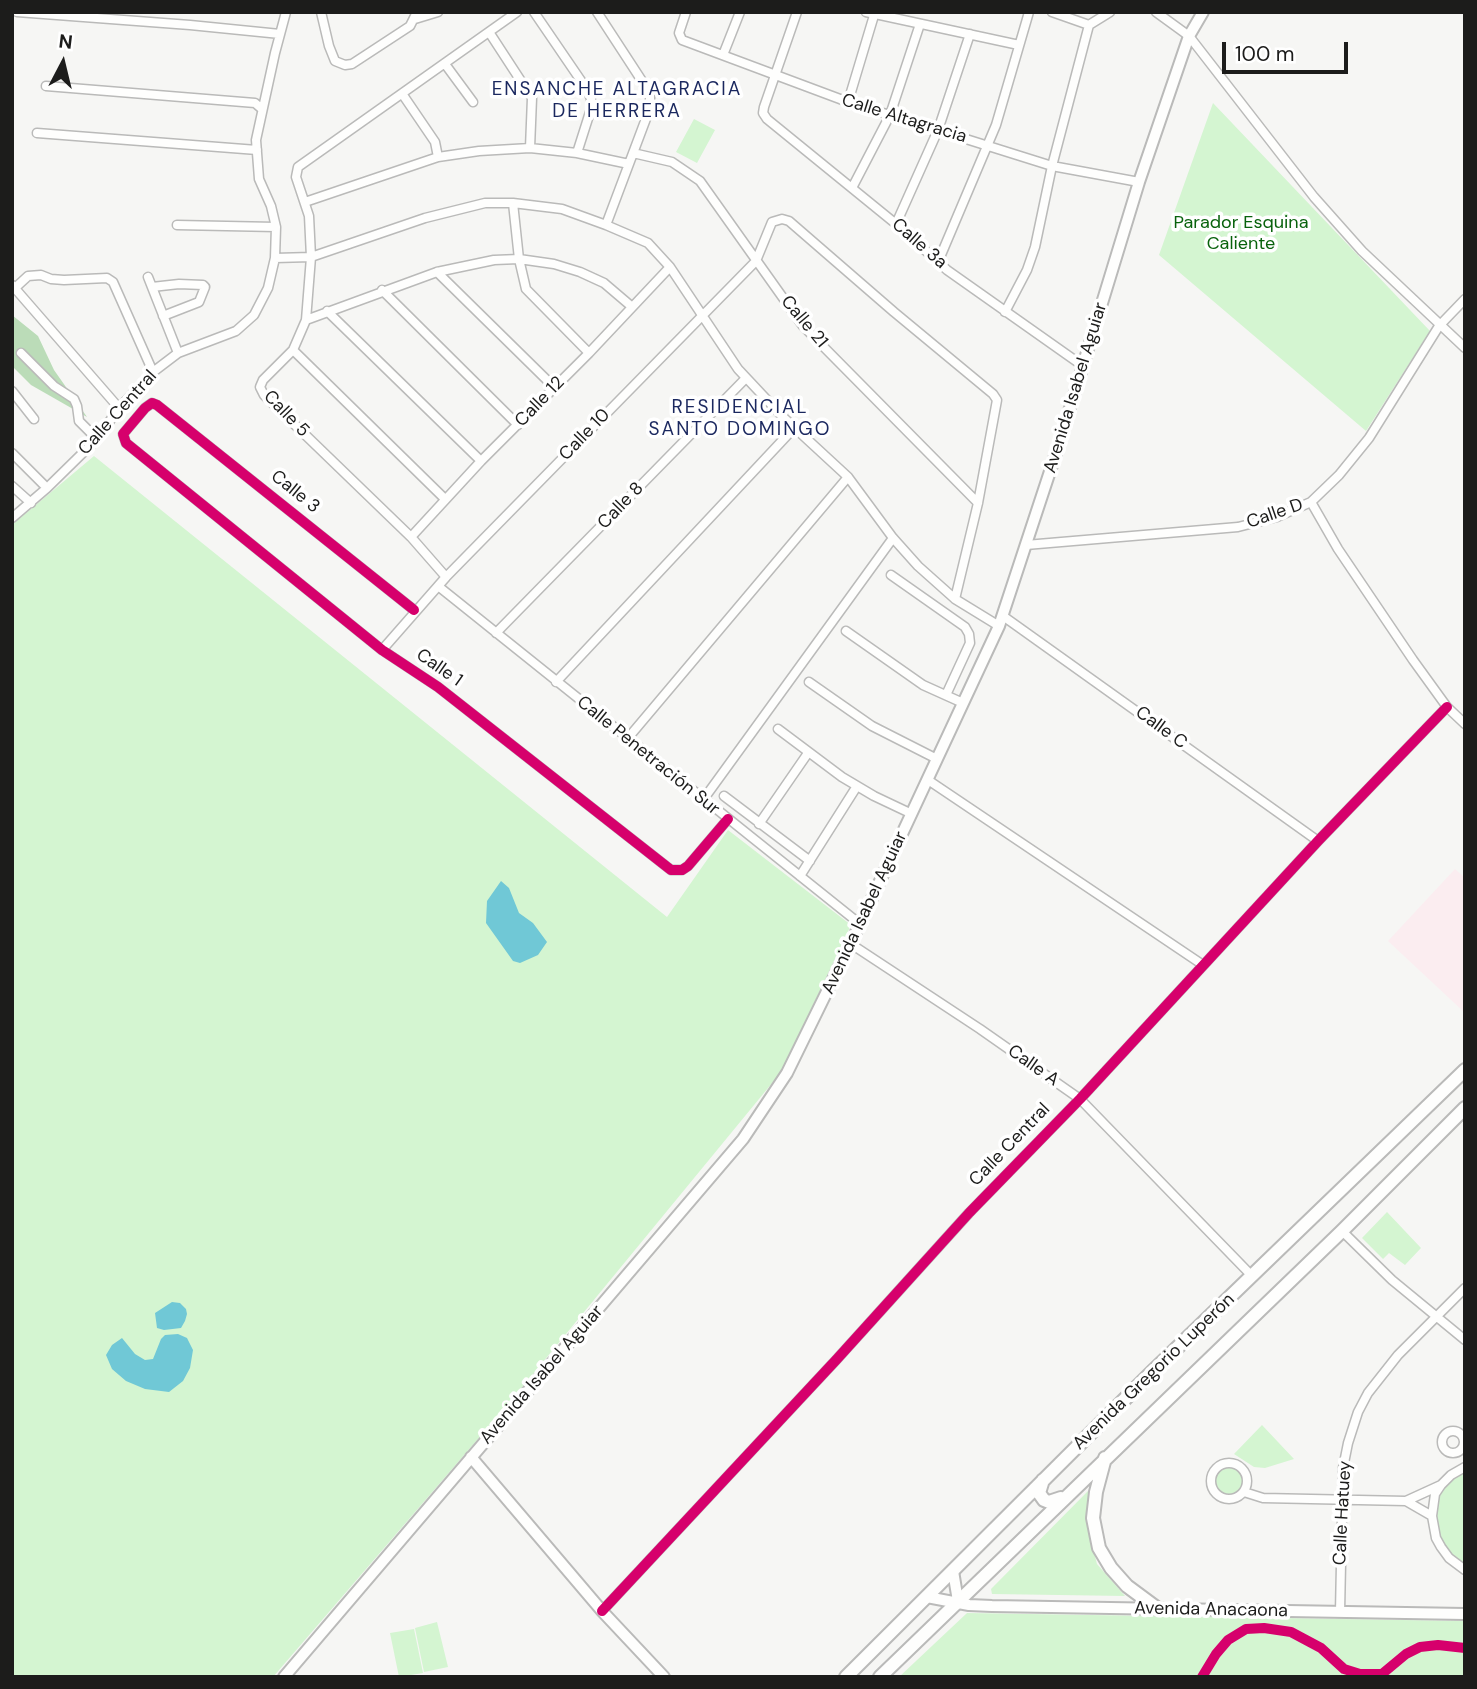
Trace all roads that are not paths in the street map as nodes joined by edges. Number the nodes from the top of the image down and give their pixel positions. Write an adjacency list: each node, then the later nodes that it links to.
1 (17, 12): 21 (street)
2 (286, 12): 21 (street, Calle Central)
3 (321, 12): 17 (street)
4 (439, 12): 17 (street)
5 (517, 12): 20 (street)
6 (534, 12): 39 (street)
7 (597, 12): 40 (street)
8 (686, 12): 25 (street, Calle Altagracia)
9 (740, 12): 25 (street)
10 (797, 12): 27 (street)
11 (1029, 12): 24 (street)
12 (1052, 12): 19 (street)
13 (1110, 12): 19 (street)
14 (1156, 12): 23 (street)
15 (1203, 12): 23 (main road, Avenida Isabel Aguiar)
16 (872, 13): 18 (street); 31 (street)
17 (416, 16)
18 (920, 24): 22 (street); 33 (street)
19 (1090, 25): 43 (street)
20 (489, 33): 26 (street); 37 (street)
21 (280, 34): 32 (street, Calle Central)
22 (970, 34): 24 (street); 34 (street)
23 (1189, 36): 44 (main road, Avenida Isabel Aguiar); 70 (street)
24 (1019, 45): 36 (street)
25 (723, 54): 27 (street, Calle Altagracia)
26 (445, 65): 29 (street); 30 (street)
27 (777, 74): 31 (street, Calle Altagracia); 45 (street, Calle 3a)
28 (46, 86): 32 (street)
29 (403, 95): 41 (street); 46 (street, Calle 5)
30 (473, 102)
31 (848, 102): 33 (street, Calle Altagracia)
32 (262, 108): 38 (street, Calle Central)
33 (890, 115): 34 (street, Calle Altagracia); 45 (street)
34 (938, 130): 36 (street, Calle Altagracia); 48 (street)
35 (37, 133): 38 (street)
36 (987, 145): 43 (street, Calle Altagracia); 56 (street)
37 (530, 148): 39 (street); 41 (street)
38 (257, 150): 51 (street, Calle Central)
39 (576, 153): 42 (street)
40 (633, 153): 42 (street); 55 (street, Calle 21)
41 (438, 157): 46 (street)
42 (629, 164): 50 (street)
43 (1052, 166): 44 (street, Calle Altagracia); 66 (street)
44 (1139, 182): 76 (main road, Avenida Isabel Aguiar)
45 (852, 188): 48 (street, Calle 3a)
46 (305, 202): 52 (street, Calle 5)
47 (513, 203): 50 (street, Calle C); 52 (street, Calle C); 54 (street)
48 (896, 224): 56 (street, Calle 3a)
49 (177, 225): 51 (street)
50 (606, 225): 57 (street, Calle C)
51 (276, 227): 53 (street, Calle Central)
52 (311, 257): 53 (street, Calle C); 69 (street, Calle 5)
53 (275, 258): 74 (street, Calle Central)
54 (519, 259): 58 (street); 64 (street); 75 (street)
55 (756, 261): 67 (street, Calle 10); 95 (street, Calle 21); 95 (street, Calle 10)
56 (938, 262): 66 (street, Calle 3a)
57 (670, 267): 64 (street, Calle 12); 67 (street, Calle C)
58 (437, 272): 62 (street); 79 (street)
59 (148, 277): 61 (street)
60 (13, 286): 77 (street); 82 (street)
61 (152, 287): 68 (street); 68 (street)
62 (382, 290): 65 (street); 84 (street)
63 (1465, 299): 70 (street, Calle D)
64 (631, 306): 75 (street, Calle 12)
65 (327, 311): 69 (street); 88 (street)
66 (1005, 312): 76 (street, Calle 3a)
67 (702, 314): 78 (street, Calle C); 101 (street, Calle 10)
68 (163, 316): 74 (street)
69 (306, 320): 72 (street, Calle 5)
70 (1439, 326): 71 (street); 93 (street, Calle D)
71 (1465, 348)
72 (293, 350): 92 (street); 97 (street, Calle 5)
73 (21, 353): 86 (street)
74 (178, 353): 77 (street, Calle Central)
75 (589, 353): 79 (street, Calle 12)
76 (1083, 366): 99 (main road, Avenida Isabel Aguiar)
77 (153, 372): 82 (street, Calle Central)
78 (746, 378): 85 (street, Calle C); 107 (street, Calle 8)
79 (554, 387): 84 (street, Calle 12)
80 (12, 391): 83 (street)
81 (152, 403): 104 (street, Calle 3); 108 (street, Calle 1)
82 (119, 408): 86 (street, Calle Central)
83 (34, 419)
84 (518, 425): 88 (street, Calle 12)
85 (795, 427): 89 (street, Calle C); 109 (street)
86 (97, 439): 91 (street, Calle Central)
87 (12, 453): 91 (street)
88 (481, 461): 92 (street, Calle 12)
89 (848, 477): 98 (street, Calle C); 116 (street)
90 (12, 486): 94 (street)
91 (47, 488): 94 (street, Calle Central)
92 (446, 499): 97 (street, Calle 12)
93 (1311, 502): 99 (street, Calle D); 113 (street)
94 (31, 503): 96 (street, Calle Central)
95 (978, 503): 103 (street)
96 (12, 518)
97 (411, 537): 101 (street, Calle 5)
98 (893, 538): 103 (street, Calle C); 122 (street)
99 (1026, 545): 105 (main road, Avenida Isabel Aguiar)
100 (891, 575): 111 (street)
101 (446, 577): 102 (street, Calle 10)
102 (438, 586): 104 (street, Calle 10); 107 (street, Calle Penetración Sur)
103 (956, 599): 105 (street, Calle C)
104 (414, 610): 108 (street, Calle 10)
105 (1001, 621): 112 (main road, Avenida Isabel Aguiar); 126 (street, Calle C)
106 (846, 631): 111 (street)
107 (496, 633): 109 (street, Calle Penetración Sur)
108 (382, 650): 124 (street, Calle 1)
109 (556, 682): 116 (street, Calle Penetración Sur)
110 (809, 682): 118 (street)
111 (946, 695): 112 (street)
112 (963, 703): 118 (main road, Avenida Isabel Aguiar)
113 (1447, 707): 114 (street); 126 (street, Calle Central)
114 (1465, 724)
115 (778, 729): 117 (street)
116 (628, 738): 122 (street, Calle Penetración Sur)
117 (808, 753): 120 (street); 125 (street)
118 (937, 759): 119 (main road, Avenida Isabel Aguiar)
119 (928, 780): 123 (main road, Avenida Isabel Aguiar); 131 (street)
120 (857, 786): 123 (street); 127 (street)
121 (724, 796): 125 (street)
122 (703, 800): 124 (street, Calle Penetración Sur)
123 (912, 814): 129 (main road, Avenida Isabel Aguiar)
124 (728, 820): 128 (street, Calle Penetración Sur)
125 (759, 824): 127 (street)
126 (1318, 841): 131 (street, Calle Central)
127 (810, 861): 128 (street)
128 (800, 876): 129 (street, Calle Penetración Sur)
129 (860, 924): 130 (main road, Avenida Isabel Aguiar)
130 (851, 944): 133 (street, Calle A); 141 (main road, Avenida Isabel Aguiar)
131 (1203, 965): 133 (street, Calle Central)
132 (1465, 1070): 136 (main road, Avenida Gregorio Luperón)
133 (1080, 1099): 136 (street, Calle A); 156 (street, Calle Central)
134 (1465, 1108): 135 (main road, Avenida Gregorio Luperón)
135 (1342, 1231): 138 (street); 142 (main road, Avenida Gregorio Luperón)
136 (1252, 1276): 144 (main road, Avenida Gregorio Luperón)
137 (1465, 1288): 138 (street, Calle Hatuey)
138 (1436, 1317): 139 (street); 148 (street, Calle Hatuey)
139 (1465, 1340)
140 (1458, 1451): 143 (street)
141 (471, 1457): 156 (main road); 159 (main road, Avenida Isabel Aguiar)
142 (1105, 1458): 147 (main road, Avenida Gregorio Luperón); 155 (main road)
143 (1465, 1465): 145 (street)
144 (1044, 1479): 147 (main road); 152 (main road, Avenida Gregorio Luperón)
145 (1441, 1485): 149 (street); 150 (street)
146 (1244, 1492): 146 (street); 148 (street)
147 (1065, 1496): 154 (main road, Avenida Gregorio Luperón)
148 (1342, 1500): 149 (street); 157 (street, Calle Hatuey)
149 (1406, 1501): 150 (street)
150 (1433, 1516): 151 (street)
151 (1465, 1570)
152 (953, 1571): 153 (main road, Avenida Gregorio Luperón); 154 (main road)
153 (927, 1597): 154 (main road, Avenida Anacaona); 161 (main road, Avenida Gregorio Luperón)
154 (958, 1601): 155 (main road, Avenida Anacaona); 162 (main road, Avenida Gregorio Luperón)
155 (1158, 1609): 157 (main road, Avenida Anacaona)
156 (602, 1611): 160 (main road)
157 (1340, 1612): 158 (main road, Avenida Anacaona)
158 (1465, 1614)
159 (284, 1677)
160 (664, 1677)
161 (846, 1677)
162 (880, 1677)

